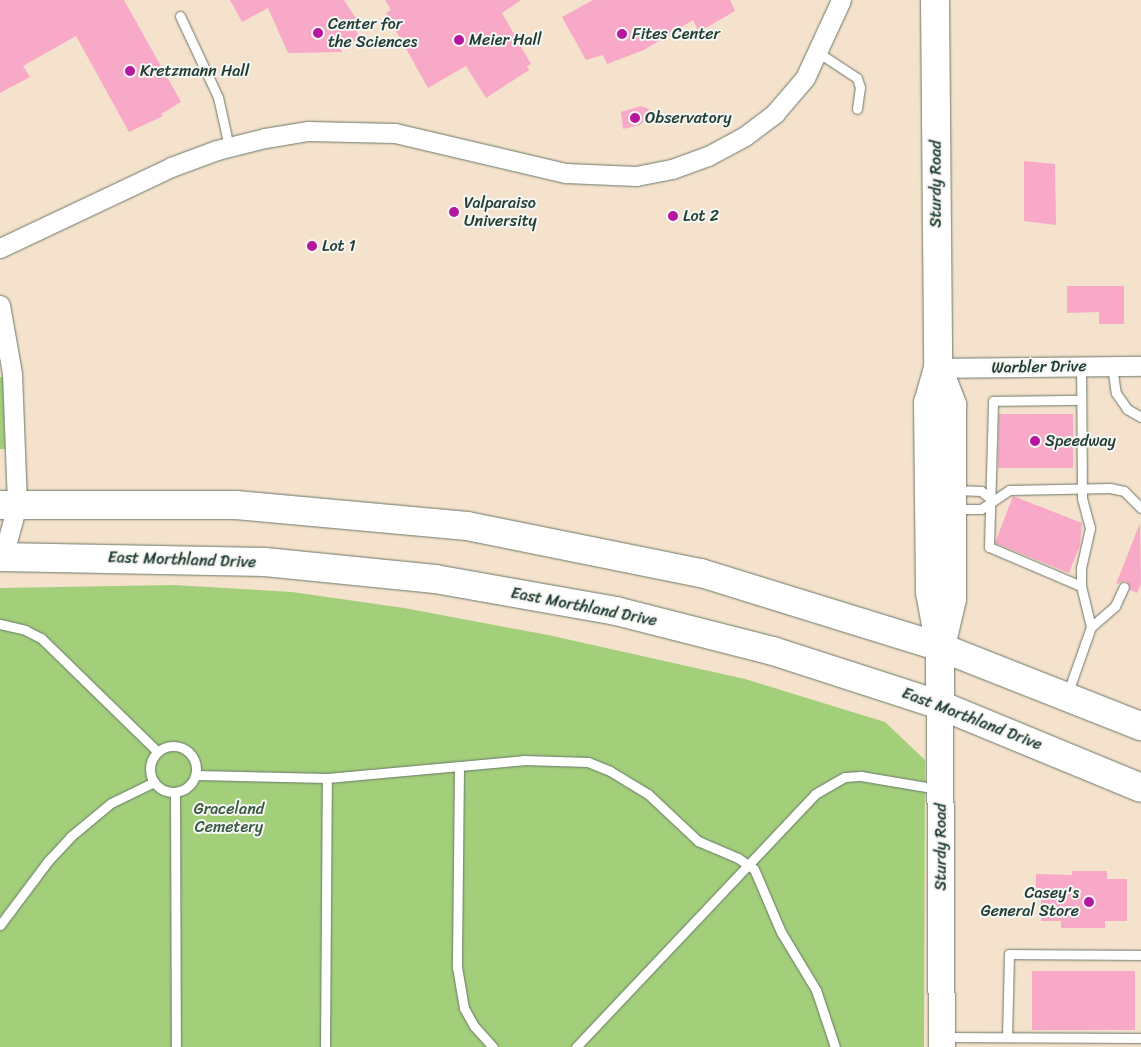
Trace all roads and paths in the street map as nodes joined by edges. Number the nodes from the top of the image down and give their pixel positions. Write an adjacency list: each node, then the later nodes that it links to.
1 (842, 0): 4 (street)
2 (935, 0): 12 (main road, Sturdy Road)
3 (180, 16): 6 (lane)
4 (819, 53): 5 (lane); 6 (street)
5 (857, 109)
6 (229, 147): 7 (street)
7 (0, 248)
8 (0, 306): 18 (street)
9 (1081, 366): 10 (street, Warbler Drive); 12 (street, Warbler Drive); 13 (lane)
10 (1112, 366): 11 (street, Warbler Drive); 14 (lane)
11 (1141, 366)
12 (938, 368): 16 (main road, Sturdy Road); 25 (main road, Sturdy Road)
13 (1081, 400): 15 (lane); 17 (lane)
14 (1141, 417)
15 (1082, 490): 17 (lane); 19 (lane); 21 (lane)
16 (952, 500): 17 (lane); 17 (lane); 25 (main road, Sturdy Road)
17 (992, 500): 21 (lane)
18 (8, 505): 20 (street); 25 (main road)
19 (1141, 508)
20 (1, 554): 27 (main road, East Morthland Drive)
21 (1080, 586): 24 (lane)
22 (1124, 587): 24 (lane)
23 (0, 624): 29 (lane)
24 (1091, 627): 26 (lane)
25 (940, 647): 26 (main road); 27 (main road, Sturdy Road)
26 (1067, 695): 28 (main road)
27 (940, 705): 34 (main road, East Morthland Drive); 35 (street, Sturdy Road)
28 (1141, 726)
29 (158, 752): 31 (lane); 33 (lane)
30 (459, 767): 32 (lane); 37 (lane); 45 (lane)
31 (196, 775): 32 (lane); 36 (lane)
32 (326, 778): 44 (lane)
33 (154, 782): 36 (lane); 38 (lane)
34 (1141, 788)
35 (941, 789): 37 (lane); 42 (street, Sturdy Road)
36 (175, 792): 43 (lane)
37 (748, 864): 46 (lane); 47 (lane)
38 (0, 925)
39 (1141, 955): 40 (lane)
40 (1007, 1037): 41 (lane); 42 (lane)
41 (1141, 1038)
42 (942, 1042)
43 (176, 1047)
44 (325, 1047)
45 (493, 1047)
46 (576, 1047)
47 (835, 1047)

